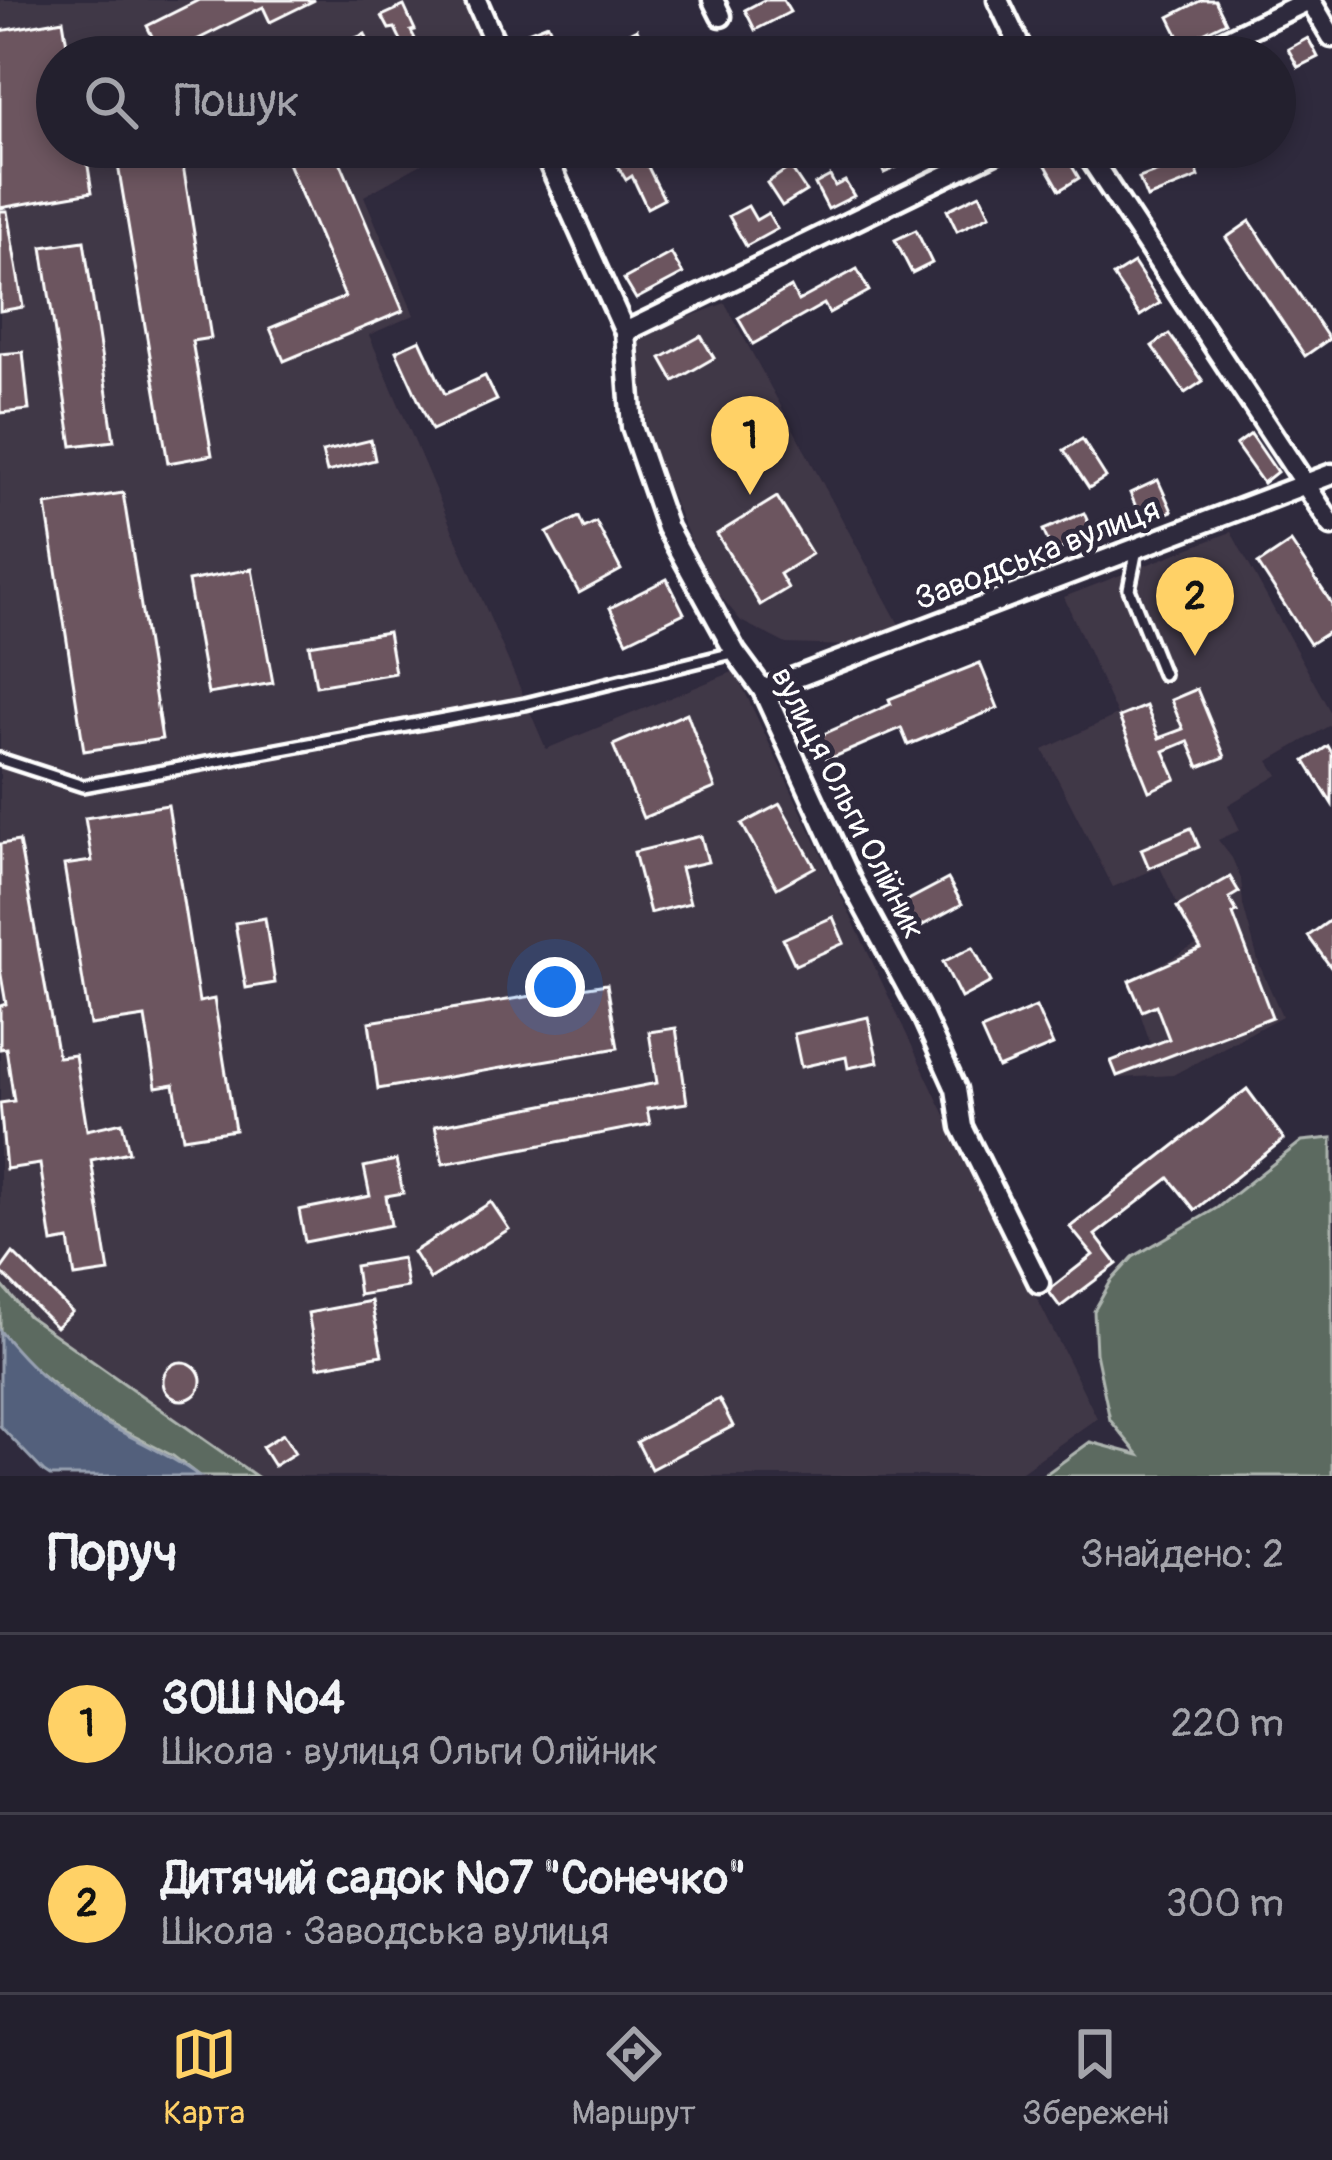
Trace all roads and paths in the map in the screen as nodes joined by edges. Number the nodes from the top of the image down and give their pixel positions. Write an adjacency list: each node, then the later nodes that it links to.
1 (476, 0): 4 (street)
2 (998, 0): 5 (street)
3 (1309, 0): 6 (street); 7 (street)
4 (492, 36)
5 (1015, 36)
6 (1234, 36)
7 (1332, 37)
8 (552, 168): 11 (street, вулиця Ольги Олійник)
9 (962, 168): 11 (street)
10 (1097, 168): 13 (street)
11 (626, 332): 16 (street, вулиця Ольги Олійник)
12 (1332, 474): 13 (street, Заводська вулиця)
13 (1304, 485): 14 (street); 15 (street, Заводська вулиця)
14 (1332, 525)
15 (1137, 549): 17 (lane); 18 (street, Заводська вулиця)
16 (735, 652): 18 (street, вулиця Ольги Олійник); 19 (lane)
17 (1163, 674)
18 (763, 690): 20 (street, вулиця Ольги Олійник)
19 (0, 759)
20 (1039, 1283)

